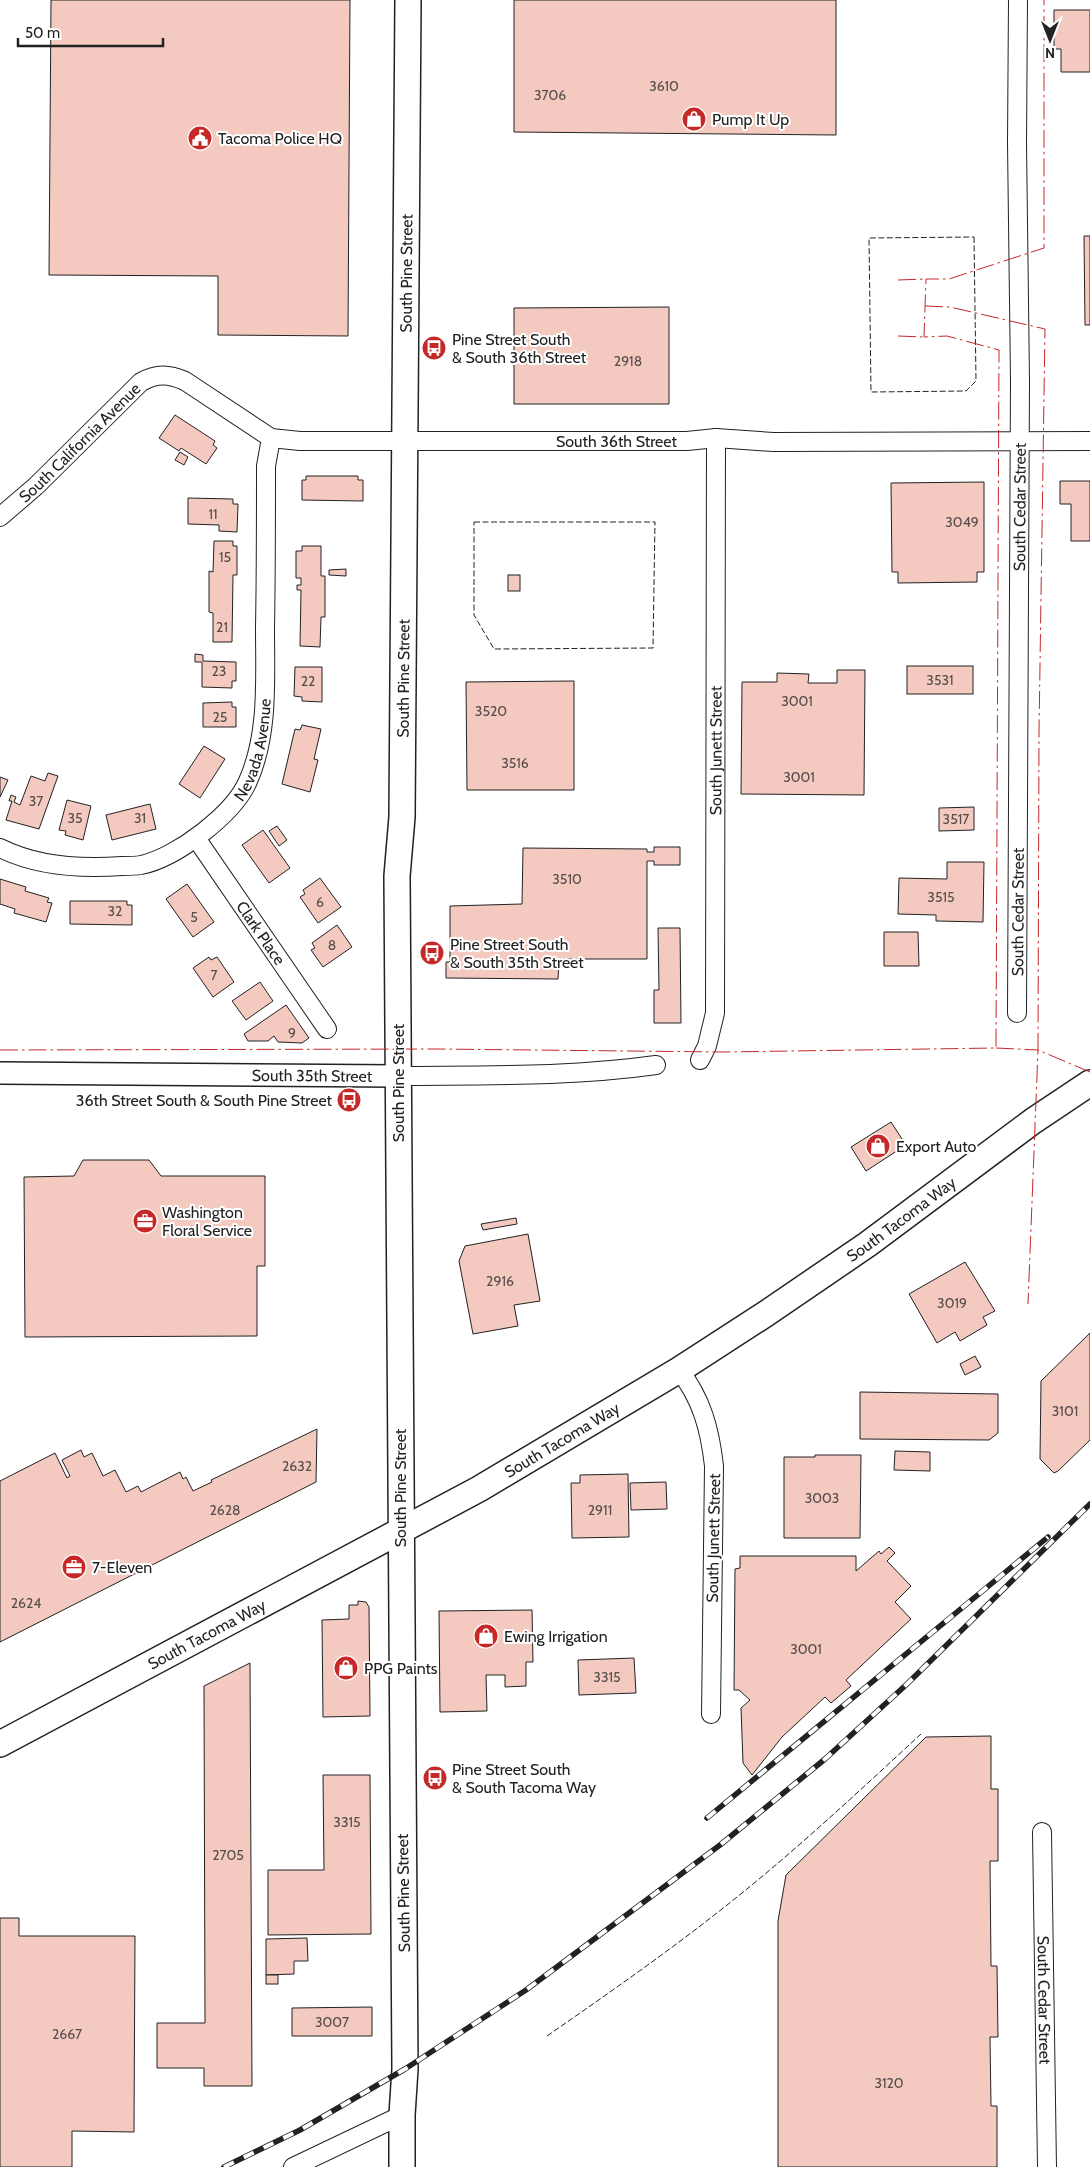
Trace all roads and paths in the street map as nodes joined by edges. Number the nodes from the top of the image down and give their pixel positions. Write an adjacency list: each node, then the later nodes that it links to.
1 (408, 0): 6 (main road, South Pine Street)
2 (1018, 0): 7 (street, South Cedar Street)
3 (160, 374): 4 (street, South 36th Street); 9 (street, South California Avenue)
4 (271, 438): 6 (street, South 36th Street); 10 (street, Nevada Avenue)
5 (716, 438): 6 (street, South 36th Street); 7 (street, South 36th Street); 14 (street, South Junett Street)
6 (404, 440): 17 (main road, South Pine Street)
7 (1019, 440): 8 (street, South 36th Street); 12 (street, South Cedar Street)
8 (1090, 441)
9 (0, 517)
10 (196, 838): 11 (street, Nevada Avenue); 13 (street, Clark Place)
11 (0, 848)
12 (1016, 1013)
13 (327, 1029)
14 (700, 1060)
15 (656, 1065): 17 (street, South 35th Street)
16 (0, 1073): 17 (street, South 35th Street)
17 (398, 1076): 20 (main road, South Pine Street)
18 (1090, 1082): 19 (main road, South Tacoma Way)
19 (679, 1370): 20 (main road, South Tacoma Way); 21 (street, South Junett Street)
20 (400, 1530): 22 (main road, South Tacoma Way); 24 (main road, South Pine Street)
21 (710, 1714)
22 (0, 1744)
23 (1042, 1832): 27 (street, South Cedar Street)
24 (402, 2115): 25 (street); 26 (main road, South Pine Street)
25 (293, 2167)
26 (402, 2167)
27 (1046, 2167)

